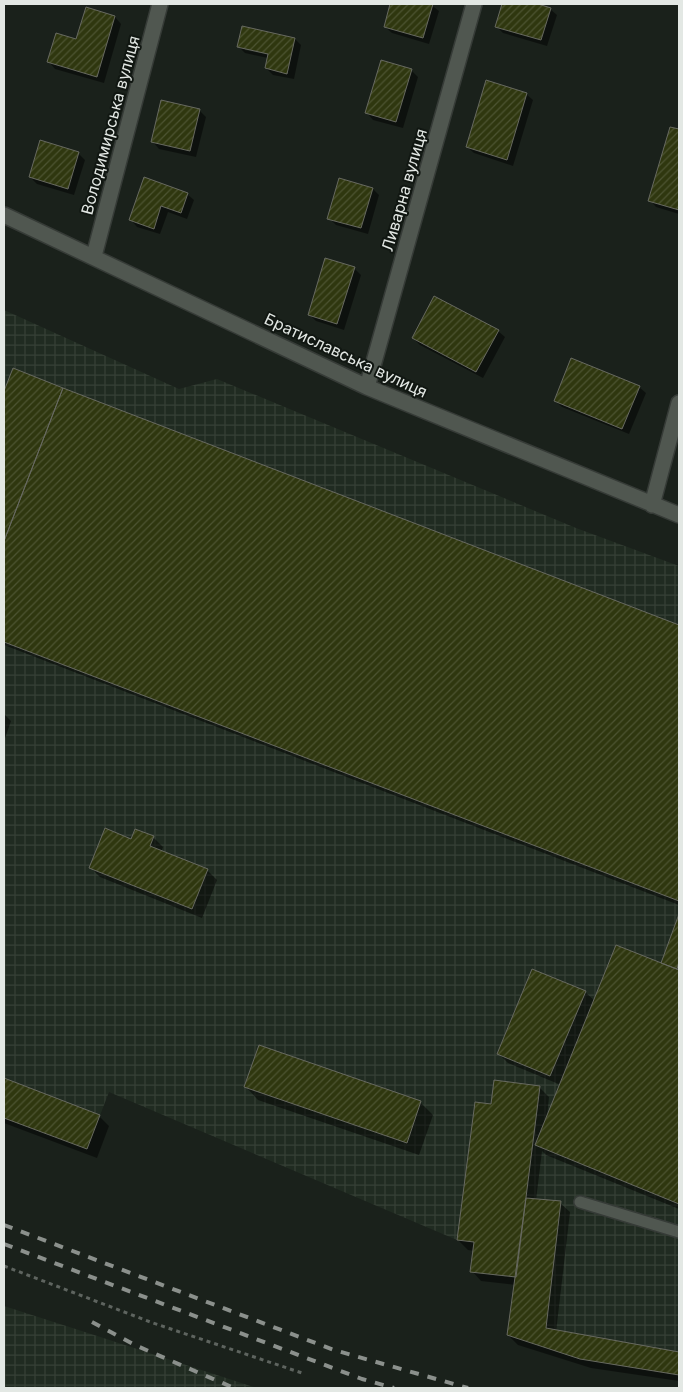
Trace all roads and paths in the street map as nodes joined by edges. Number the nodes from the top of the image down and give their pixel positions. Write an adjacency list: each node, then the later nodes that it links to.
1 (160, 4): 4 (street, Володимирська вулиця)
2 (474, 4): 5 (street, Ливарна вулиця)
3 (4, 215): 4 (street, Братиславська вулиця)
4 (94, 256): 5 (street, Братиславська вулиця)
5 (367, 387): 7 (street, Братиславська вулиця)
6 (679, 403): 7 (street)
7 (652, 505): 8 (street, Братиславська вулиця)
8 (679, 515)
9 (580, 1202): 10 (lane)
10 (679, 1232)
11 (4, 1266): 12 (path)
12 (302, 1372)

